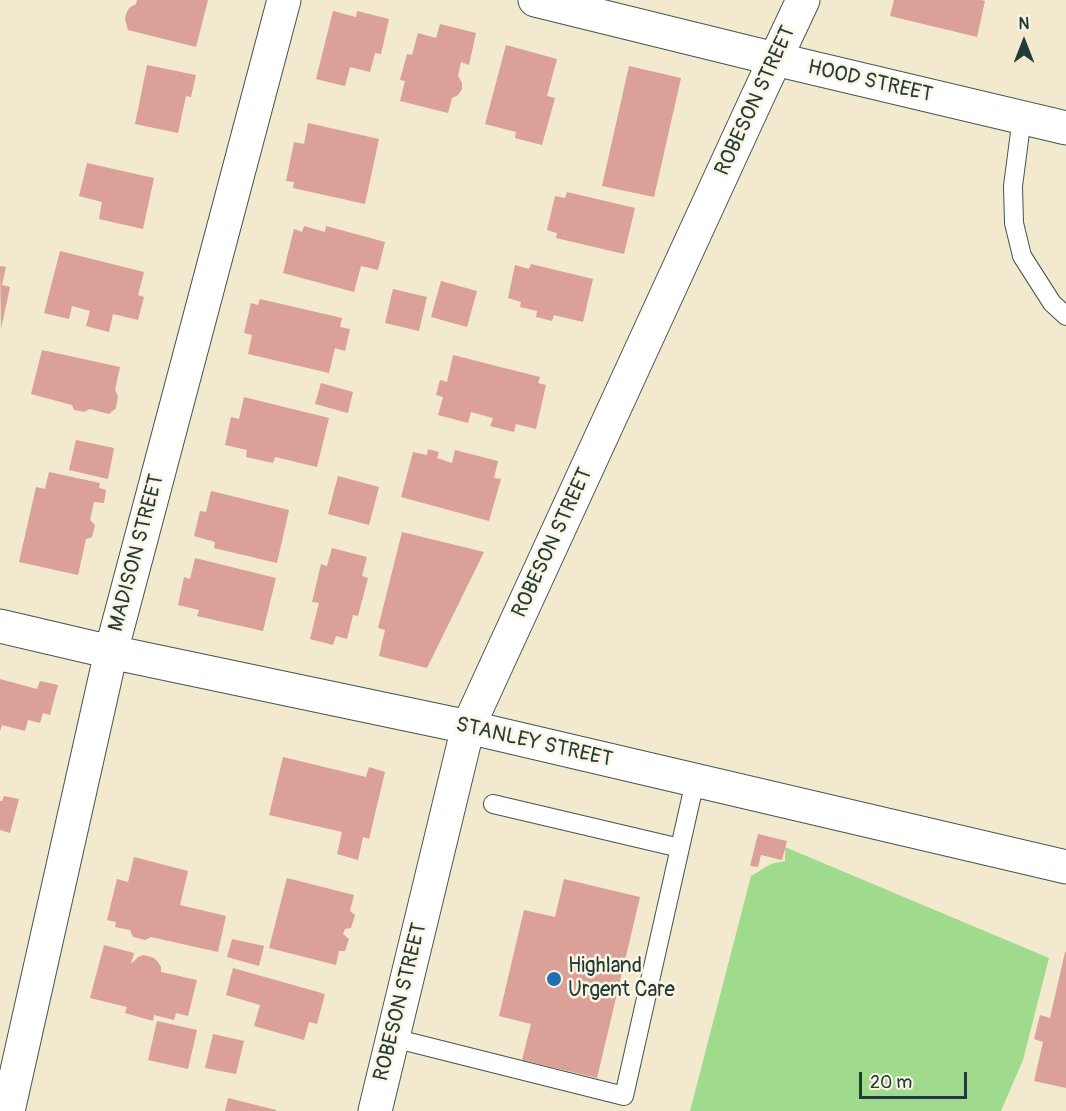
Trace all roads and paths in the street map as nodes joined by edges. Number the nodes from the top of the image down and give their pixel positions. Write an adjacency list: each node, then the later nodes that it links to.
1 (284, 0): 9 (street, MADISON STREET)
2 (536, 0): 4 (street, HOOD STREET)
3 (803, 0): 4 (street, ROBESON STREET)
4 (775, 59): 5 (street, HOOD STREET); 10 (street, ROBESON STREET)
5 (1022, 117): 6 (street, HOOD STREET); 7 (lane)
6 (1066, 128)
7 (1066, 316)
8 (0, 626): 9 (street, STANLEY STREET)
9 (111, 652): 10 (street, STANLEY STREET); 16 (street, MADISON STREET)
10 (468, 727): 11 (street, STANLEY STREET); 15 (street, ROBESON STREET)
11 (695, 781): 13 (lane); 14 (street, STANLEY STREET)
12 (493, 804): 13 (lane)
13 (680, 848): 15 (lane)
14 (1066, 867)
15 (393, 1038): 17 (street, ROBESON STREET)
16 (8, 1111)
17 (375, 1111)

